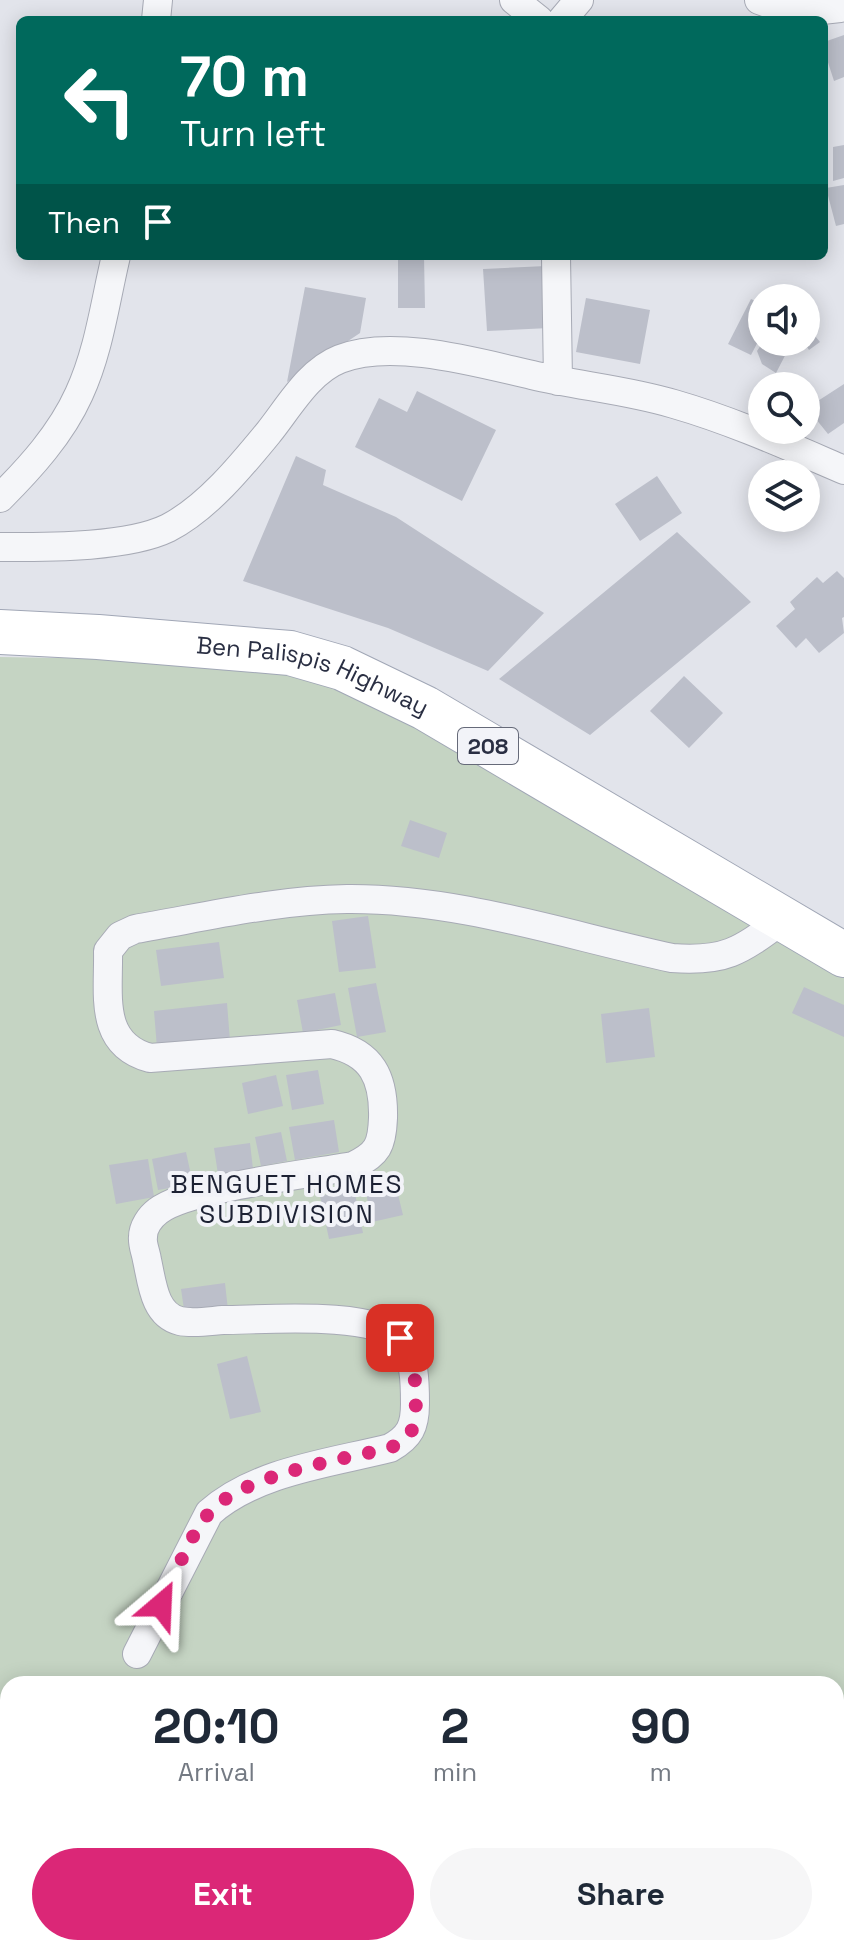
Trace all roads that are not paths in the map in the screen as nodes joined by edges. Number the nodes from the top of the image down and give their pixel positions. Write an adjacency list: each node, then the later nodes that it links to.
1 (514, 0): 5 (street)
2 (579, 0): 6 (street)
3 (759, 0): 4 (street)
4 (840, 8)
5 (534, 16)
6 (565, 16)
7 (115, 260): 11 (street)
8 (556, 260): 9 (street)
9 (558, 381): 10 (street); 12 (street)
10 (844, 470)
11 (0, 498)
12 (0, 547)
13 (0, 632): 14 (main road, Ben Palispis Highway / 208)
14 (782, 920): 15 (main road, Ben Palispis Highway / 208); 16 (street)
15 (844, 955)
16 (137, 1654)

